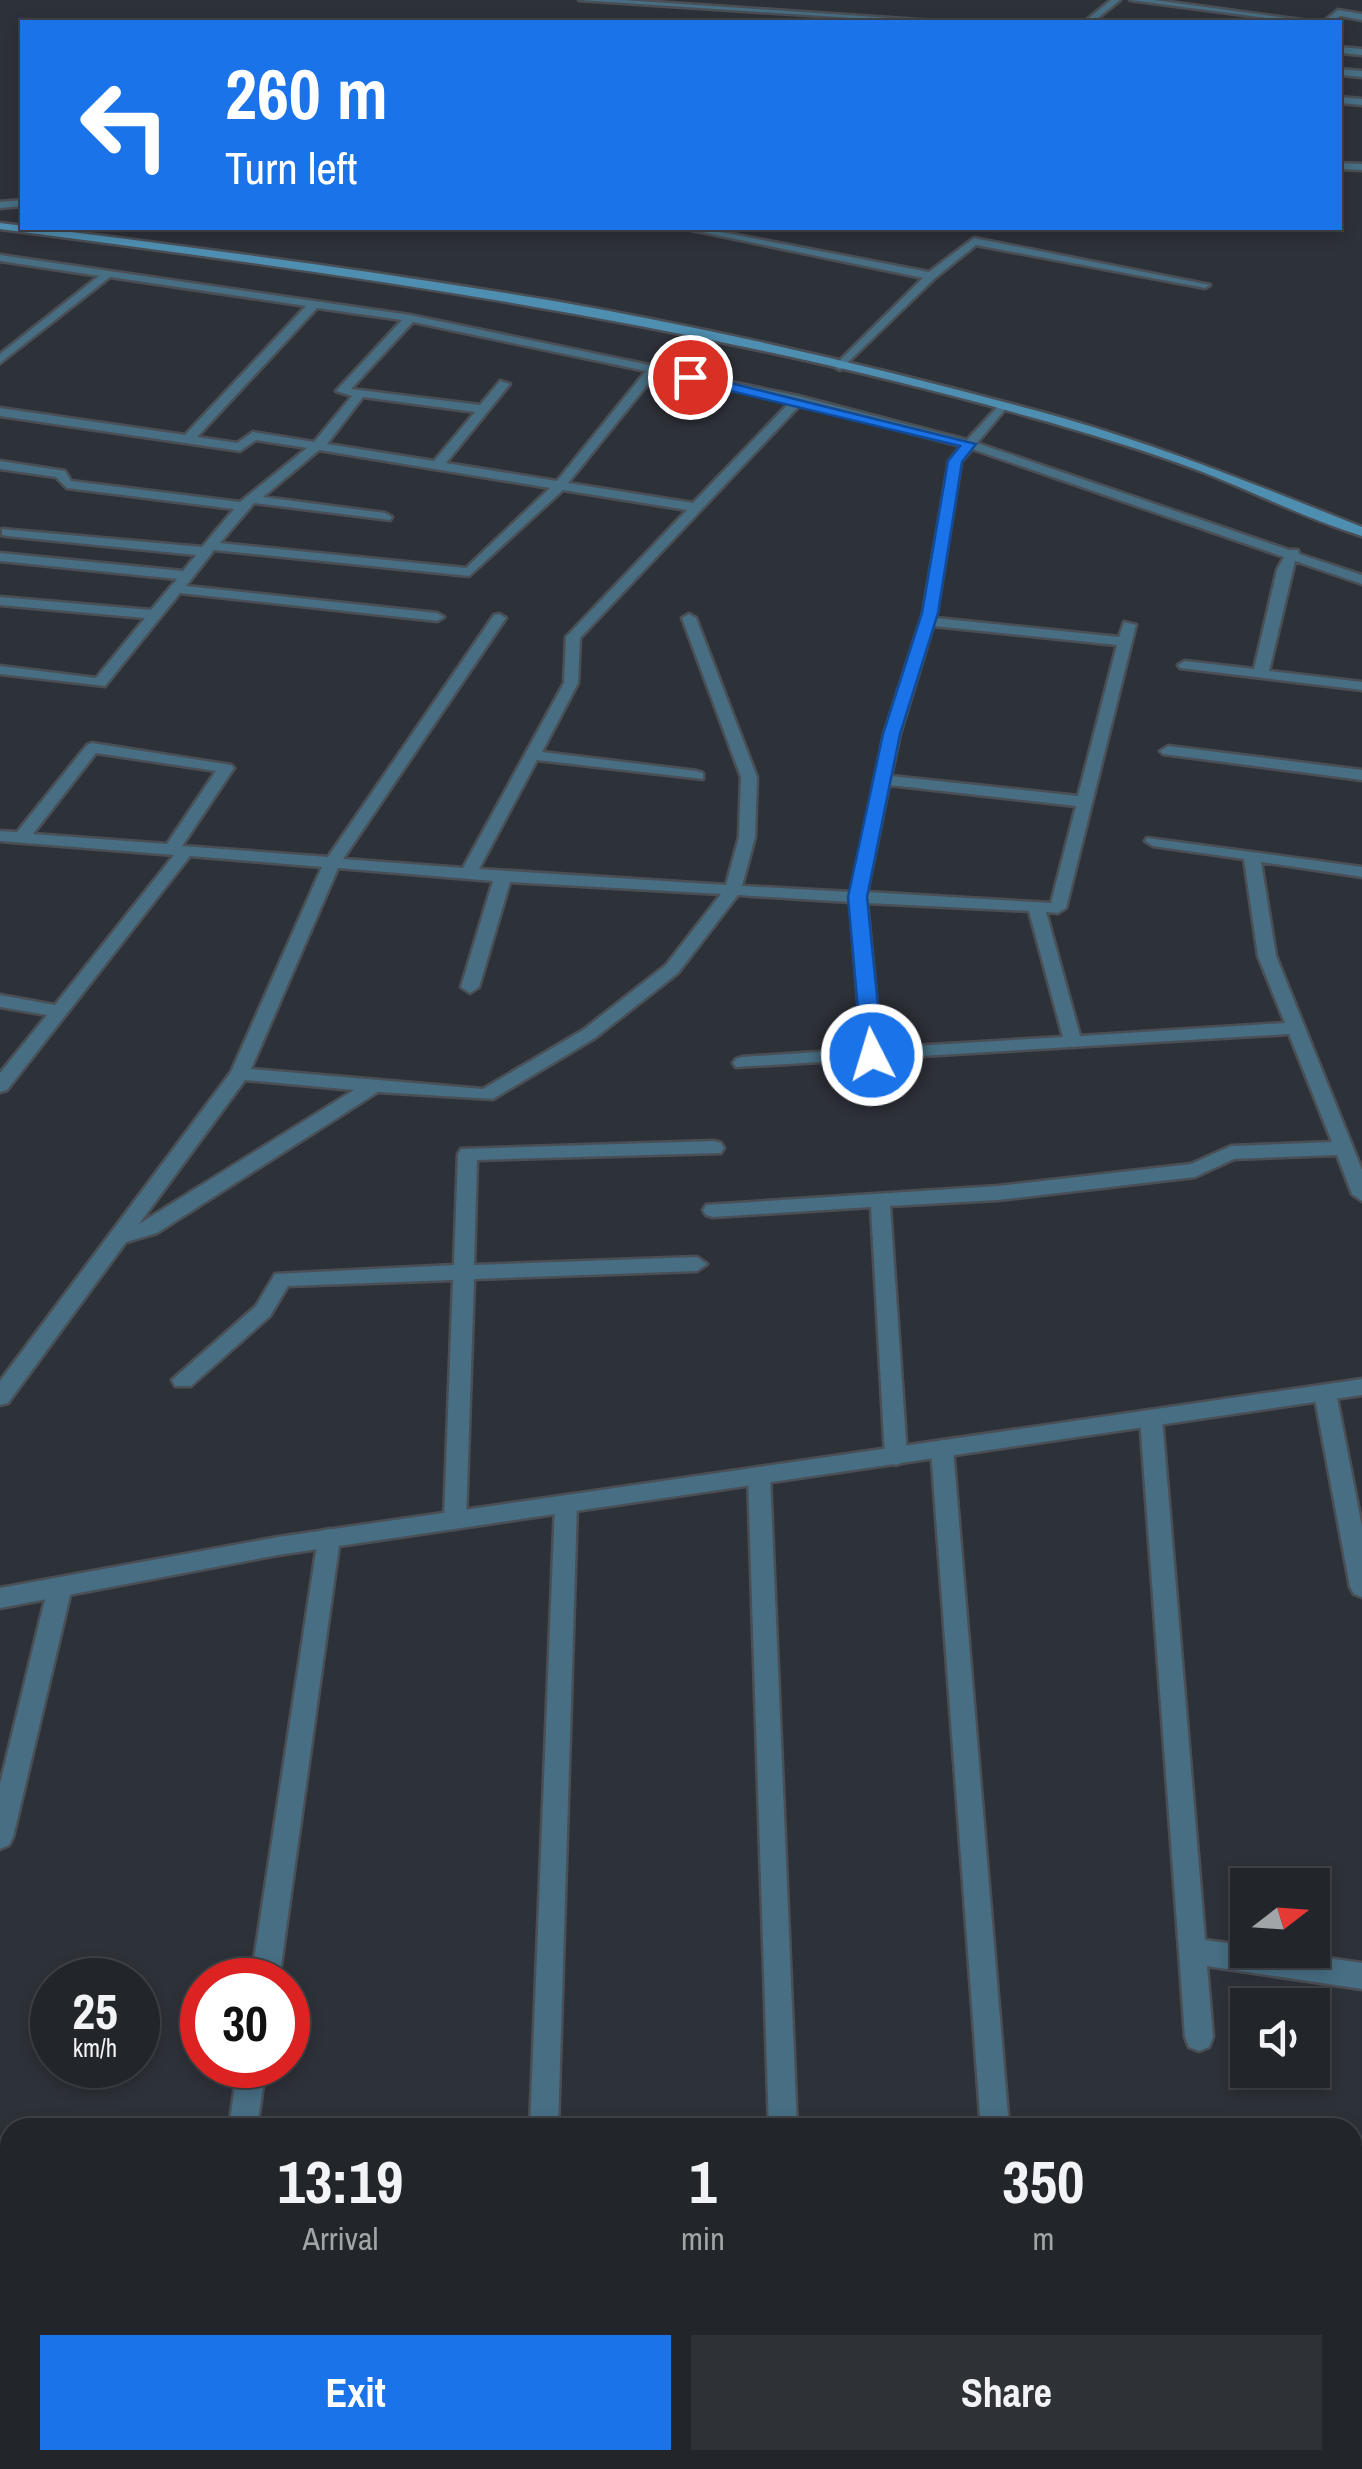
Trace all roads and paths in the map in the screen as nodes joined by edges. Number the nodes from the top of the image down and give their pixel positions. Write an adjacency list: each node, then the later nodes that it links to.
1 (583, 0): 5 (street)
2 (870, 0): 5 (street)
3 (1116, 0): 8 (street)
4 (1134, 0): 9 (street)
5 (856, 14): 7 (street)
6 (1362, 17): 10 (street)
7 (923, 20)
8 (1091, 20)
9 (1297, 20)
10 (1330, 20)
11 (31, 230): 20 (main road)
12 (697, 230): 15 (street)
13 (0, 258): 14 (street)
14 (109, 272): 17 (street); 19 (street)
15 (931, 276): 16 (street); 20 (street)
16 (1204, 285)
17 (315, 303): 18 (street); 28 (street)
18 (410, 318): 21 (street); 23 (street)
19 (0, 360)
20 (840, 366): 25 (main road)
21 (654, 369): 24 (street); 33 (street)
22 (504, 384): 26 (street)
23 (360, 393): 26 (street); 30 (street)
24 (798, 400): 29 (street); 35 (street)
25 (1002, 406): 29 (street); 38 (main road)
26 (480, 409): 31 (street)
27 (0, 412): 28 (street)
28 (188, 439): 30 (street)
29 (969, 444): 40 (street); 50 (street)
30 (317, 446): 31 (street); 34 (street)
31 (439, 464): 33 (street)
32 (0, 465): 34 (street)
33 (560, 485): 35 (street); 39 (street)
34 (247, 503): 36 (street); 39 (street)
35 (695, 508): 56 (street)
36 (384, 517)
37 (8, 532): 39 (street)
38 (1362, 532)
39 (209, 549): 42 (street)
40 (1293, 553): 43 (street); 53 (street)
41 (0, 557): 42 (street)
42 (188, 576): 44 (street)
43 (1362, 580)
44 (178, 589): 46 (street); 47 (street)
45 (0, 601): 46 (street)
46 (155, 615): 52 (street)
47 (436, 617)
48 (499, 618): 66 (street)
49 (689, 618): 70 (street)
50 (928, 621): 59 (street); 60 (street)
51 (1185, 665): 53 (street)
52 (0, 670)
53 (1260, 676): 54 (street)
54 (1362, 686)
55 (1168, 751): 57 (street)
56 (532, 755): 58 (street); 68 (street)
57 (1362, 775)
58 (697, 776)
59 (882, 780): 60 (street); 71 (street)
60 (1085, 802): 72 (street)
61 (0, 836): 62 (street)
62 (21, 838): 64 (street); 64 (street)
63 (1153, 841): 65 (street)
64 (178, 851): 66 (street); 75 (street)
65 (1252, 856): 67 (street); 76 (street)
66 (332, 863): 68 (street); 80 (street)
67 (1362, 872)
68 (468, 874): 69 (street)
69 (503, 876): 70 (street); 73 (street)
70 (734, 890): 71 (street); 82 (street)
71 (858, 897): 72 (street); 78 (street)
72 (1036, 906): 77 (street)
73 (470, 987)
74 (0, 1001): 75 (street)
75 (60, 1011): 81 (street)
76 (1296, 1028): 77 (street); 84 (street)
77 (1072, 1042): 78 (street)
78 (872, 1055): 79 (street)
79 (742, 1063)
80 (240, 1074): 82 (street); 88 (street)
81 (0, 1086)
82 (372, 1087): 88 (street)
83 (714, 1148): 90 (street)
84 (1344, 1148): 85 (street); 86 (street)
85 (1362, 1194)
86 (880, 1200): 87 (street); 97 (street)
87 (713, 1210)
88 (121, 1236): 94 (street)
89 (697, 1264): 90 (street)
90 (464, 1272): 91 (street); 100 (street)
91 (183, 1380)
92 (1362, 1388): 93 (street)
93 (1325, 1393): 95 (street); 103 (street)
94 (0, 1398)
95 (1151, 1418): 96 (street); 106 (street)
96 (942, 1449): 97 (street); 114 (street)
97 (896, 1456): 98 (street)
98 (759, 1476): 99 (street); 113 (street)
99 (566, 1504): 100 (street); 112 (street)
100 (455, 1520): 101 (street)
101 (330, 1538): 102 (street); 107 (street)
102 (60, 1587): 104 (street); 105 (street)
103 (1362, 1588)
104 (0, 1598)
105 (0, 1837)
106 (1192, 1952): 108 (street); 109 (street)
107 (268, 1958)
108 (1362, 1976)
109 (1199, 2037)
110 (249, 2088): 111 (street)
111 (244, 2118)
112 (544, 2118)
113 (783, 2118)
114 (995, 2118)

